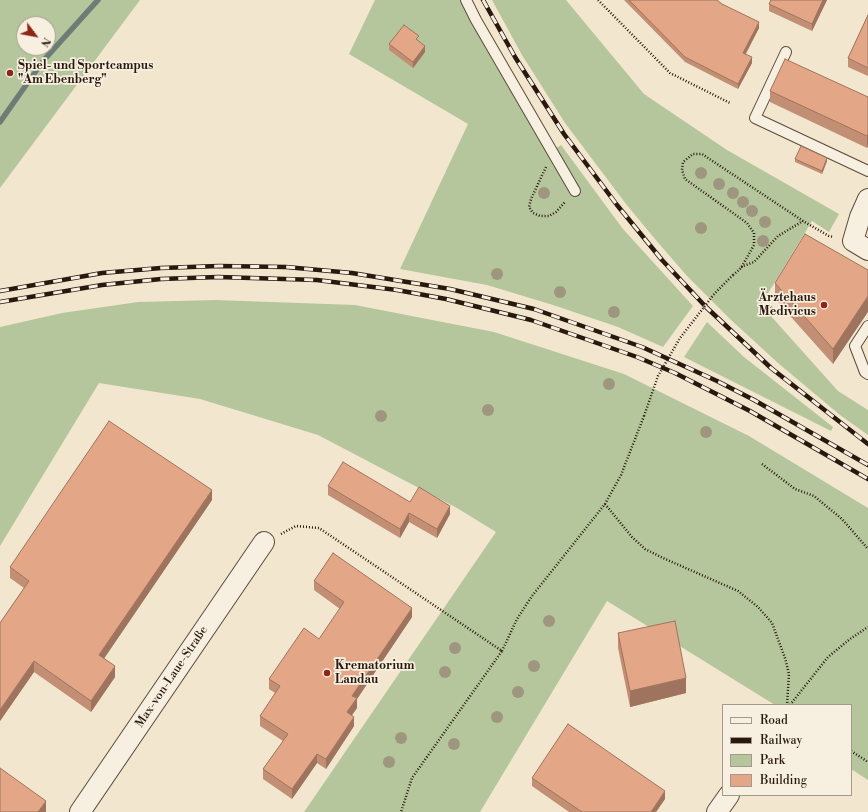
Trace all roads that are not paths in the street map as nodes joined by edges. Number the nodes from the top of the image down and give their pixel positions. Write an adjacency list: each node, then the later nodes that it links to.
1 (466, 0): 4 (lane)
2 (786, 52): 3 (lane)
3 (868, 171)
4 (575, 191)
5 (868, 199): 6 (street)
6 (861, 245)
7 (868, 326): 8 (lane)
8 (868, 374)
9 (264, 542): 11 (street, Max-von-Laue-Straße)
10 (728, 796): 12 (street)
11 (80, 812)
12 (718, 812)

